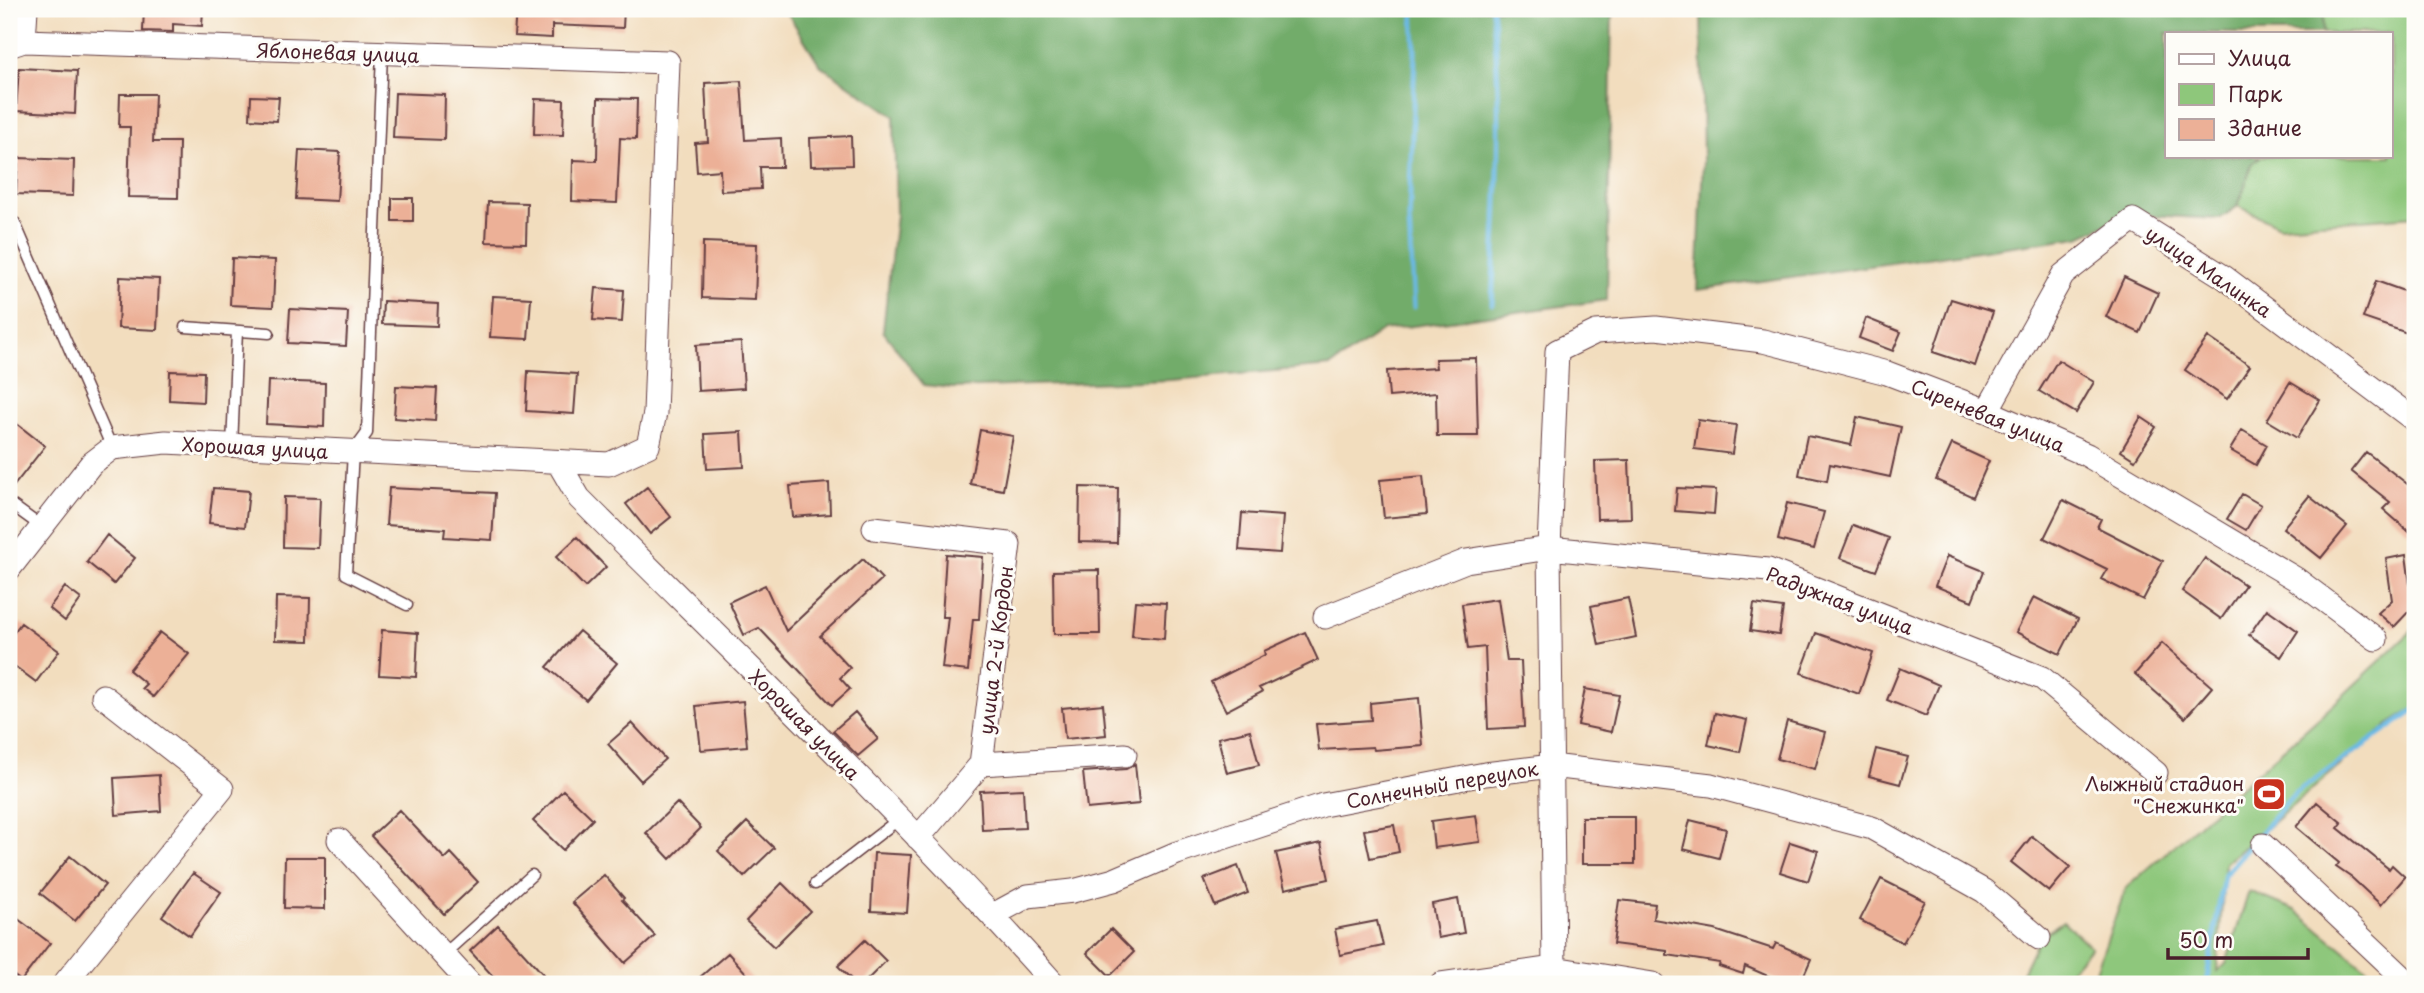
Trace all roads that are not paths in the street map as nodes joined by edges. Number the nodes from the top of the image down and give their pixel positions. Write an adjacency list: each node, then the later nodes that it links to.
1 (26, 9): 2 (street)
2 (17, 44): 3 (street, Яблоневая улица)
3 (382, 53): 4 (street, Яблоневая улица); 13 (lane)
4 (668, 62): 14 (street, Хорошая улица)
5 (15, 223): 12 (lane)
6 (186, 327): 7 (lane)
7 (237, 331): 8 (lane); 11 (lane)
8 (269, 333)
9 (1987, 411): 10 (street, улица Малинка); 18 (street, Сиреневая улица); 22 (street, Сиреневая улица)
10 (2413, 419)
11 (232, 446): 12 (street, Хорошая улица); 13 (street, Хорошая улица)
12 (112, 447): 16 (street)
13 (352, 452): 14 (street, Хорошая улица); 20 (lane)
14 (558, 462): 28 (street, Хорошая улица)
15 (9, 503): 16 (lane)
16 (42, 527): 19 (street)
17 (874, 528): 25 (street, улица 2-й Кордон)
18 (1549, 548): 21 (street, Радужная улица); 26 (street); 27 (street, Радужная улица)
19 (9, 569)
20 (407, 605)
21 (1325, 617)
22 (2376, 639)
23 (103, 696): 38 (street)
24 (1125, 755): 25 (street, улица 2-й Кордон)
25 (981, 764): 29 (street)
26 (1552, 766): 34 (street, Солнечный переулок); 35 (street, Солнечный переулок); 37 (street)
27 (2156, 773)
28 (899, 819): 29 (street, Хорошая улица); 33 (lane)
29 (918, 838): 34 (street, Хорошая улица)
30 (338, 840): 36 (street)
31 (2263, 845): 43 (street)
32 (532, 875): 36 (lane)
33 (816, 884)
34 (993, 915): 40 (street, Хорошая улица)
35 (2039, 938)
36 (443, 955): 39 (street)
37 (1554, 968): 41 (street); 42 (street)
38 (64, 984)
39 (470, 984)
40 (1054, 984)
41 (1441, 984)
42 (1653, 984)
43 (2410, 984)

